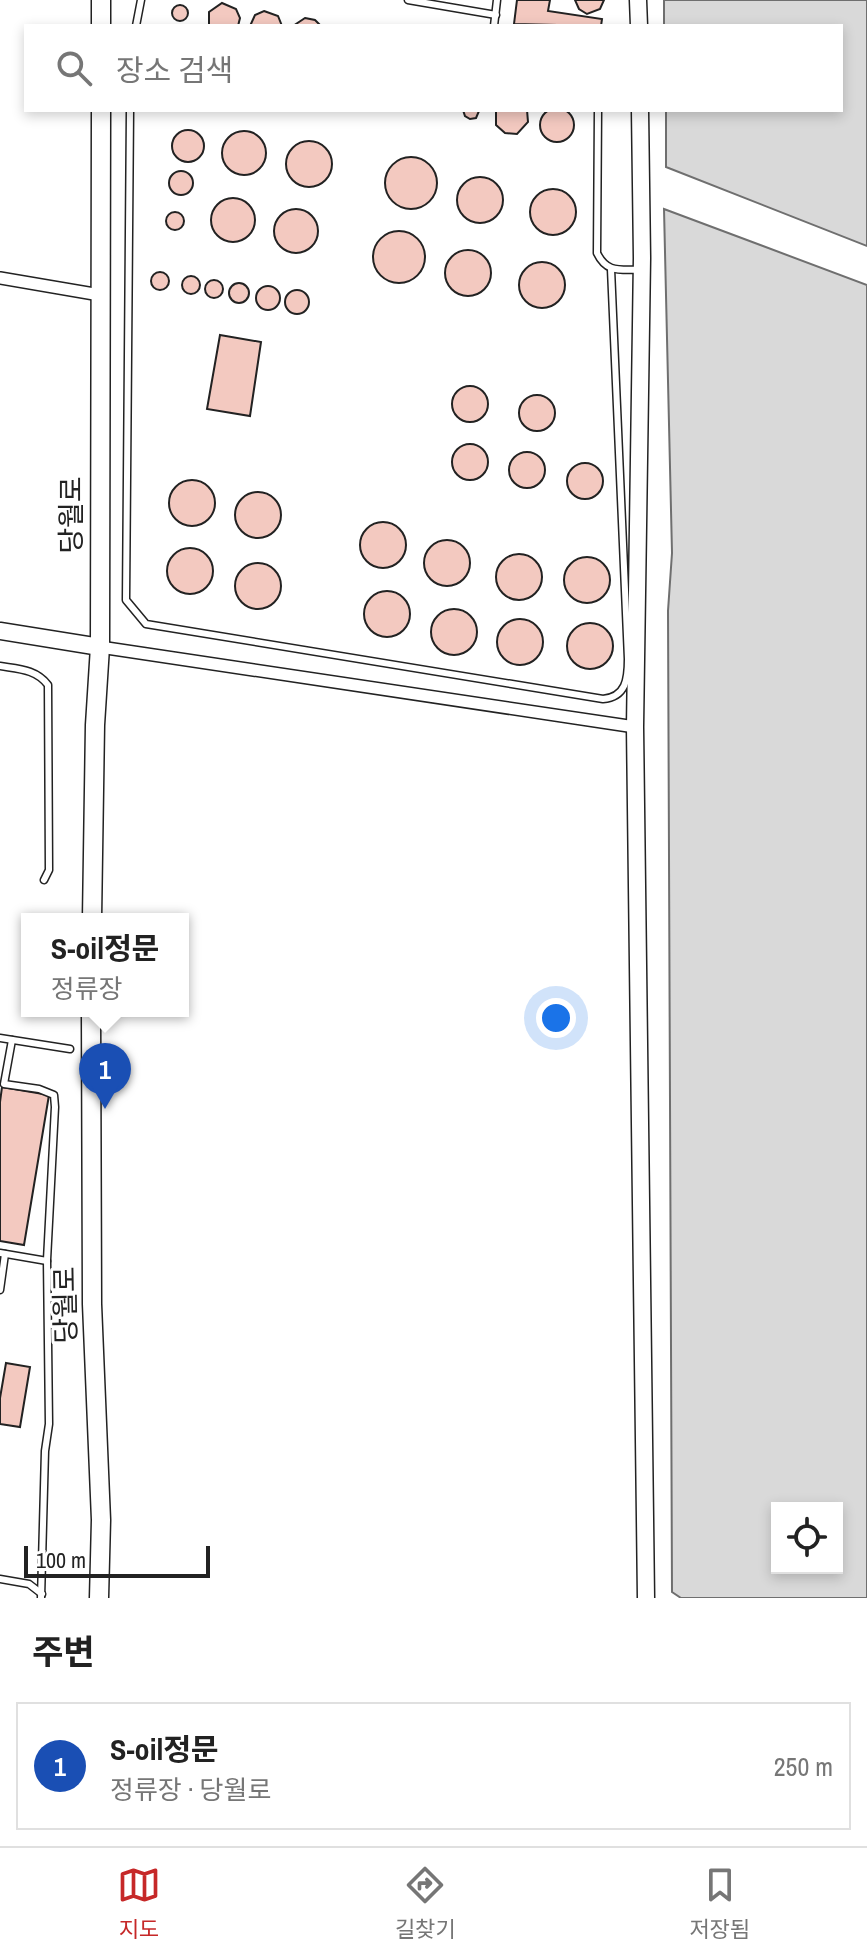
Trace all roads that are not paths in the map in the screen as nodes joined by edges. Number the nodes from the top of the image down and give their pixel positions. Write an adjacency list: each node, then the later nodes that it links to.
1 (101, 0): 7 (main road)
2 (141, 0): 8 (lane)
3 (408, 0): 6 (lane)
4 (497, 0): 6 (lane)
5 (638, 0): 10 (main road)
6 (496, 15): 9 (lane)
7 (101, 24)
8 (136, 24)
9 (494, 24)
10 (639, 24)
11 (101, 112): 18 (main road, 당월로)
12 (130, 112): 15 (lane)
13 (598, 112): 15 (lane)
14 (640, 112): 16 (main road)
15 (611, 269): 16 (lane)
16 (641, 270): 22 (main road)
17 (0, 278): 18 (street)
18 (100, 295): 20 (main road, 당월로)
19 (0, 631): 20 (main road)
20 (100, 647): 22 (street); 24 (main road, 당월로)
21 (0, 666): 23 (lane)
22 (635, 727): 36 (main road)
23 (44, 880)
24 (92, 913)
25 (91, 1017): 35 (main road, 당월로)
26 (0, 1038): 27 (lane)
27 (12, 1040): 28 (lane); 29 (lane)
28 (70, 1049)
29 (2, 1084): 31 (lane)
30 (3, 1254): 31 (lane); 32 (lane)
31 (47, 1261): 34 (lane)
32 (0, 1290)
33 (0, 1579): 34 (lane)
34 (42, 1596)
35 (99, 1598)
36 (646, 1598)

